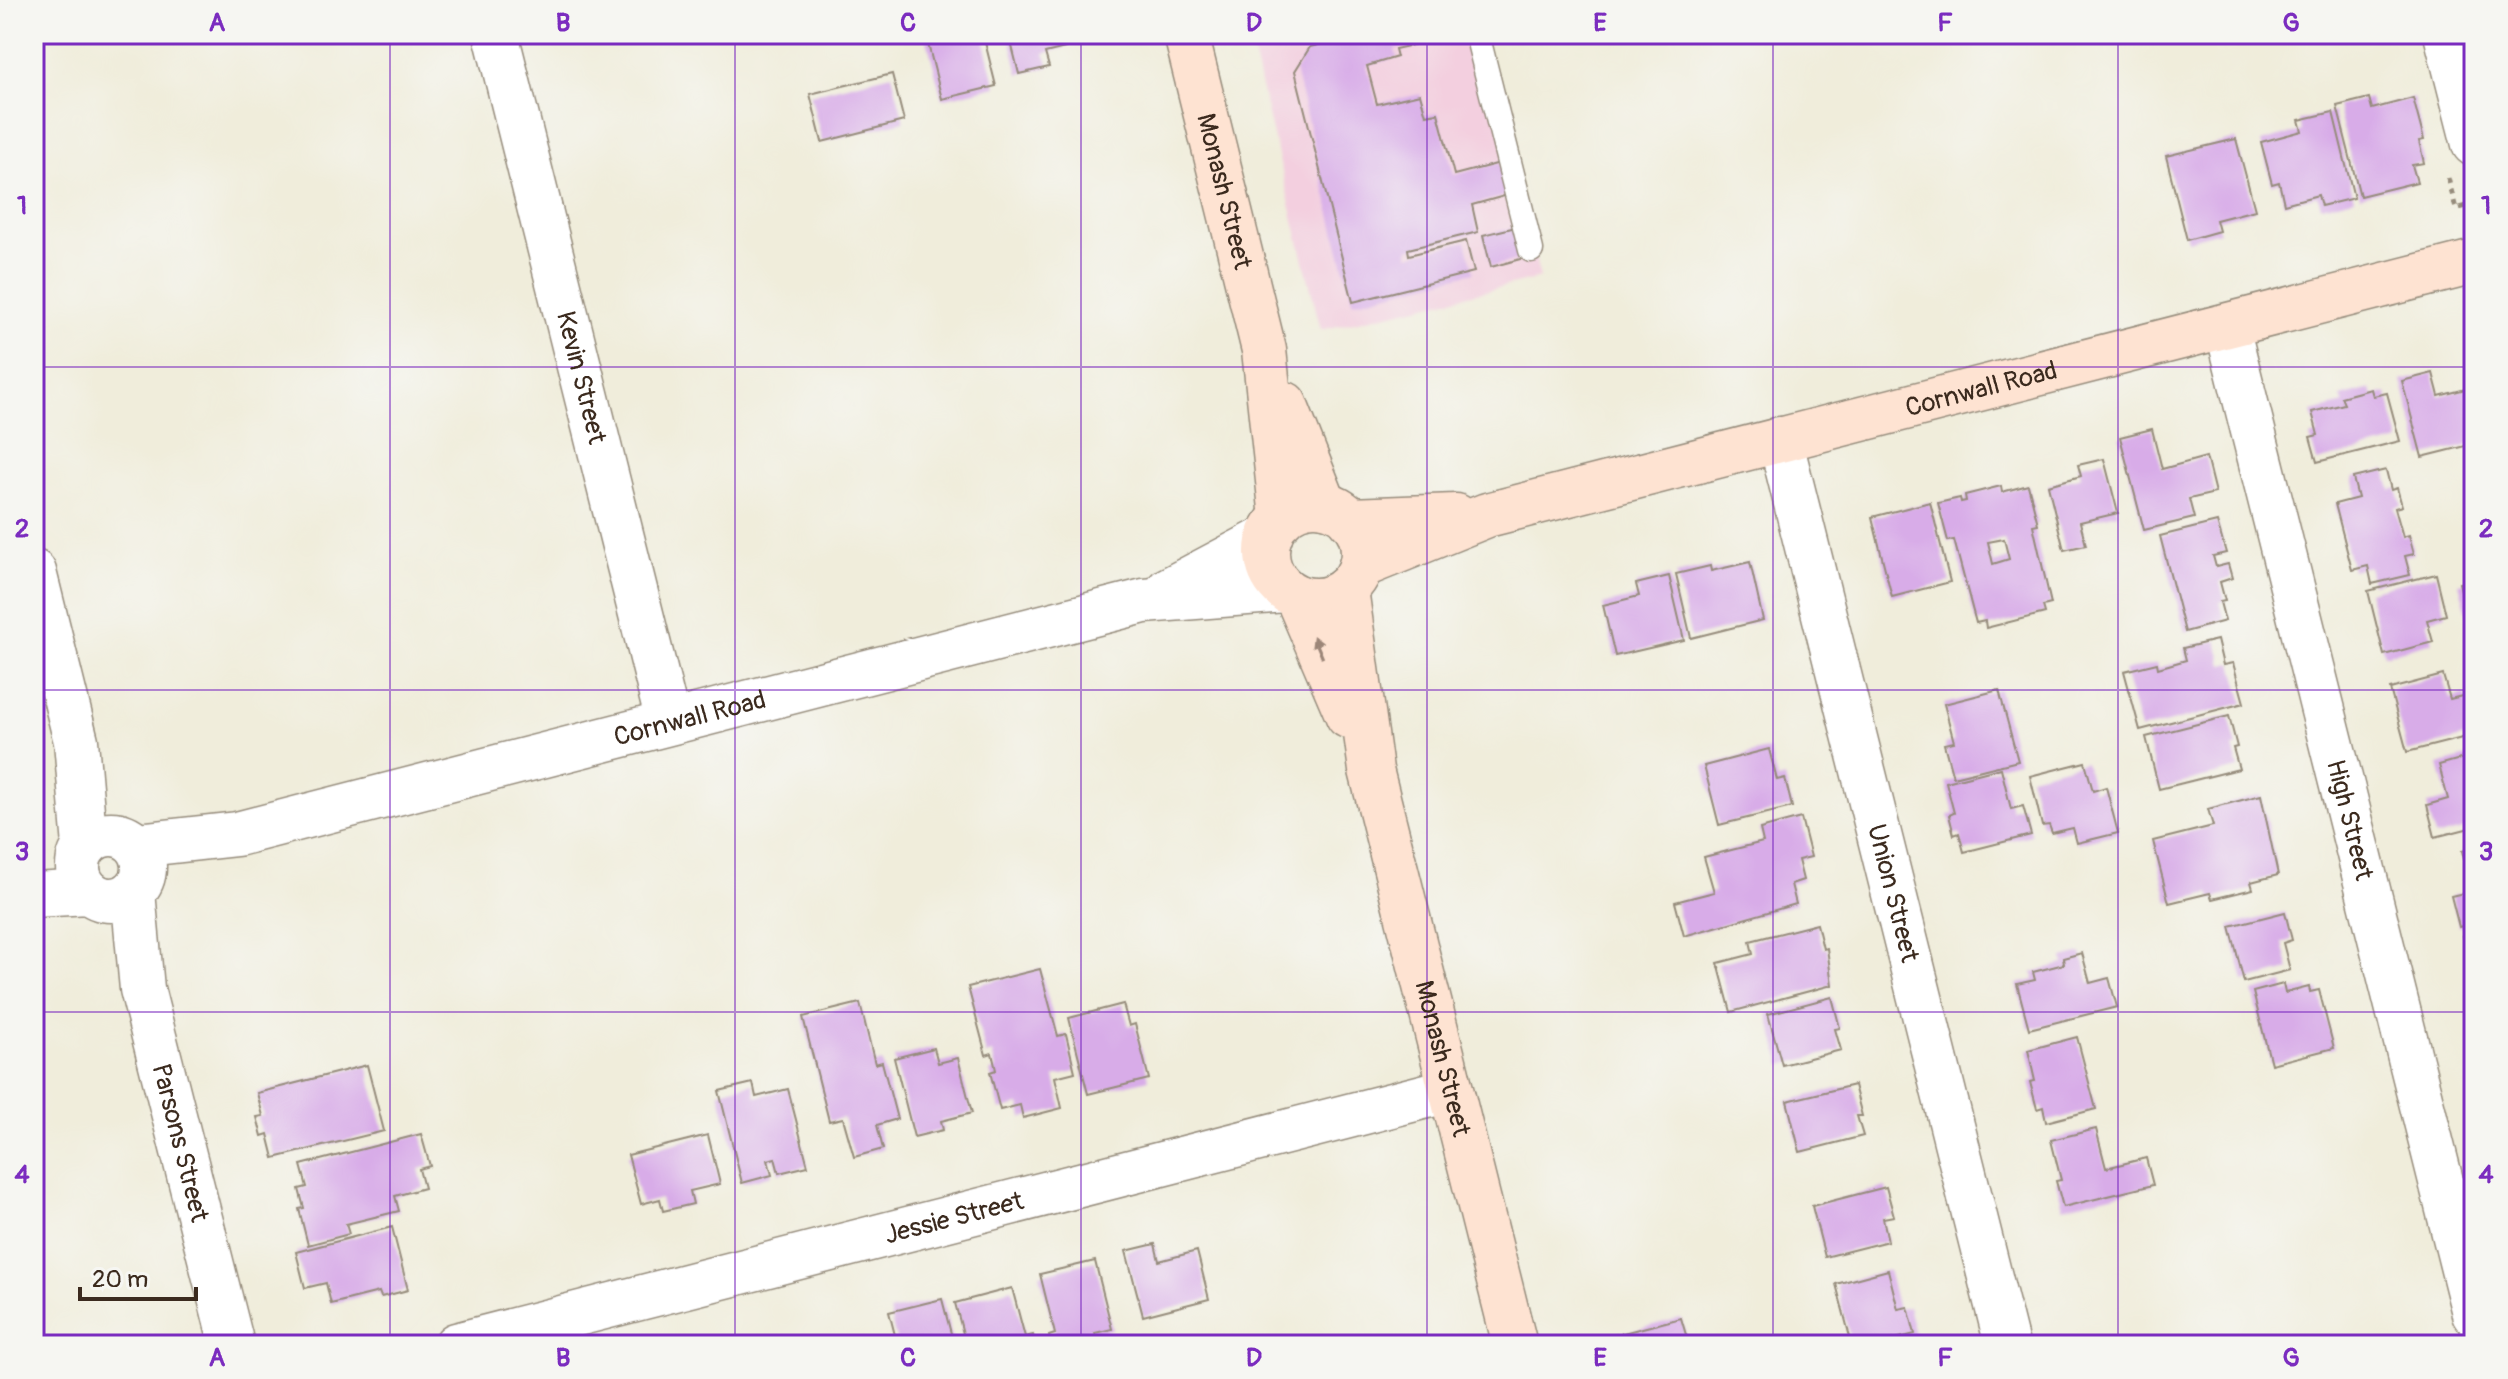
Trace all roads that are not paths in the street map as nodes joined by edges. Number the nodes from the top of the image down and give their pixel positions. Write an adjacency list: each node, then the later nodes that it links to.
1 (496, 34): 18 (street, Kevin Street)
2 (1186, 34): 9 (main road, Monash Street)
3 (1477, 34): 6 (lane)
4 (2446, 34): 5 (street)
5 (2474, 144)
6 (1531, 250)
7 (2474, 262): 8 (main road, Cornwall Road)
8 (2227, 327): 10 (main road, Cornwall Road); 24 (street, High Street)
9 (1264, 350): 11 (main road, Monash Street); 13 (main road, Monash Street)
10 (1780, 439): 12 (main road, Cornwall Road); 28 (street, Union Street)
11 (1337, 513): 12 (main road, Cornwall Road); 13 (main road); 15 (main road)
12 (1487, 515): 15 (main road, Cornwall Road)
13 (1276, 527): 16 (main road); 17 (street, Cornwall Road)
14 (34, 572): 20 (street, Parsons Street)
15 (1353, 577): 16 (main road); 19 (main road, Monash Street)
16 (1291, 593): 17 (street, Cornwall Road); 19 (main road, Monash Street, one-way to 16)
17 (1144, 601): 18 (street, Cornwall Road)
18 (668, 722): 20 (street, Cornwall Road)
19 (1371, 770): 23 (main road, Monash Street)
20 (111, 867): 21 (street, Cornwall Road); 22 (street, Cornwall Road); 25 (street, Parsons Street)
21 (34, 876)
22 (34, 895)
23 (1450, 1090): 26 (street, Jessie Street); 27 (main road, Monash Street)
24 (2474, 1313)
25 (232, 1345)
26 (456, 1345)
27 (1515, 1345)
28 (2007, 1345)

